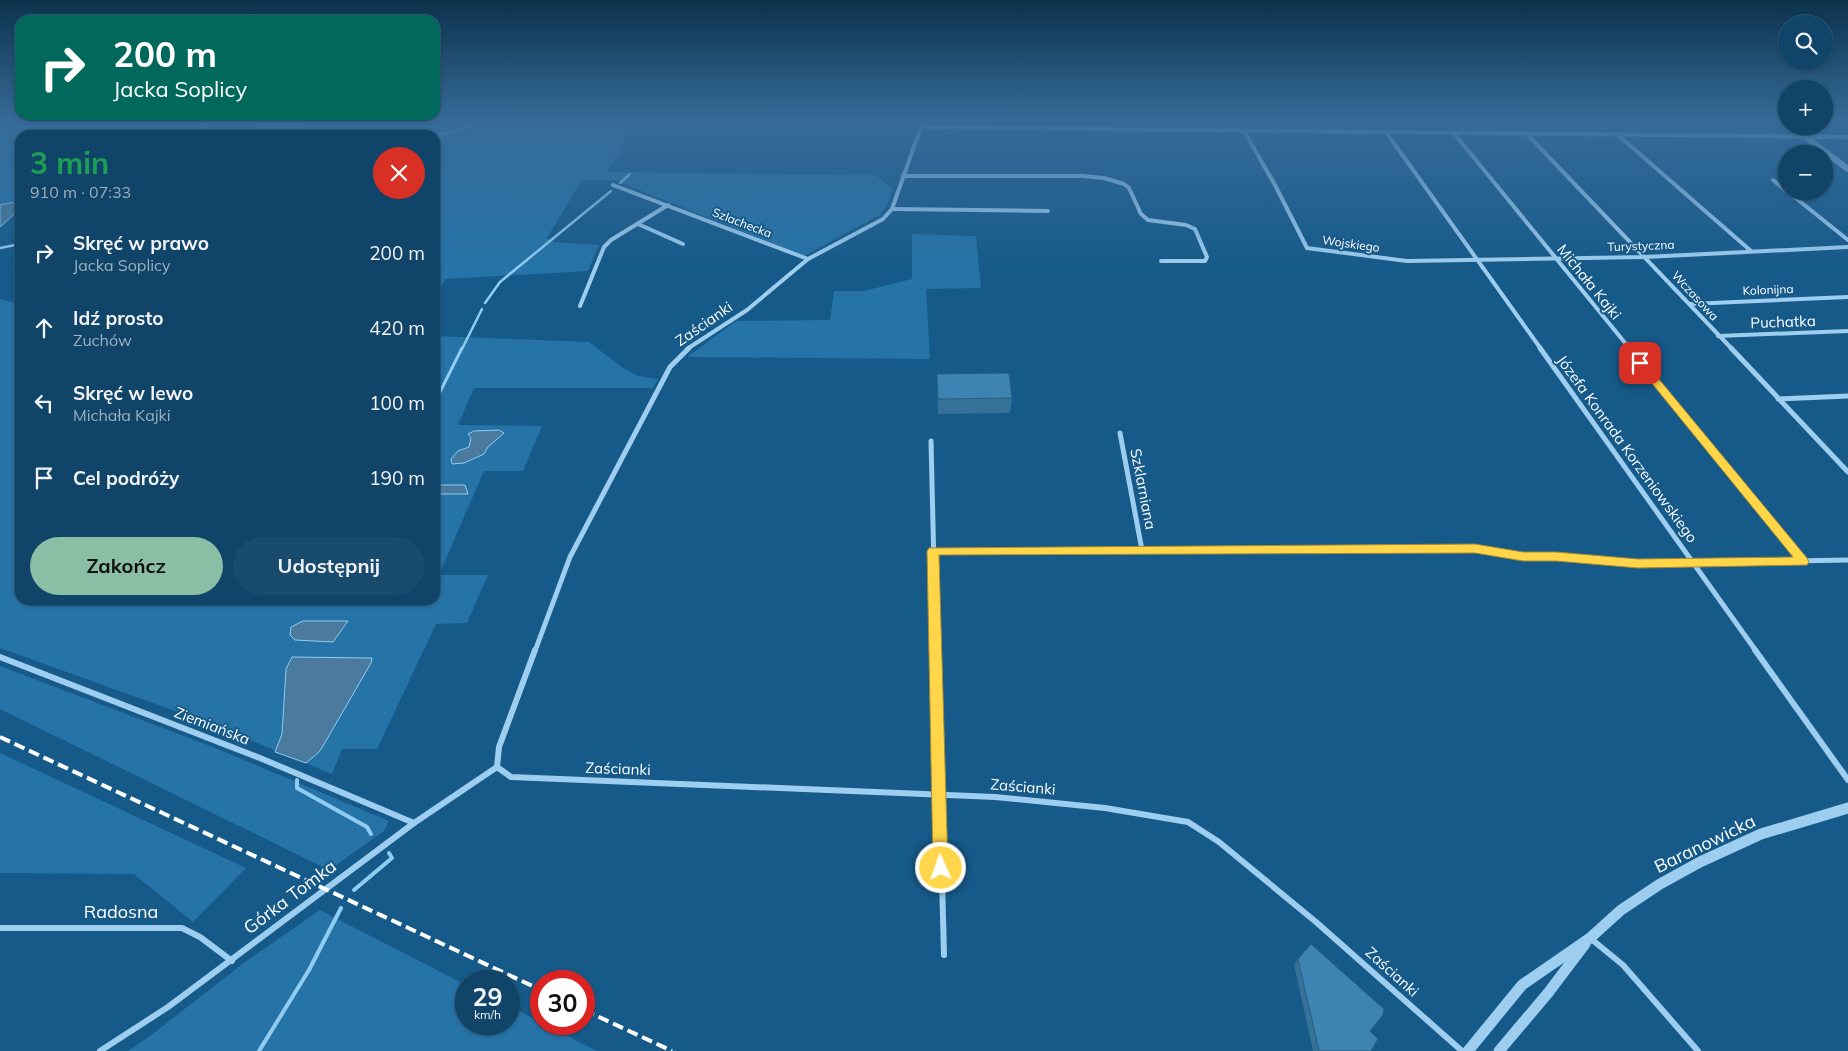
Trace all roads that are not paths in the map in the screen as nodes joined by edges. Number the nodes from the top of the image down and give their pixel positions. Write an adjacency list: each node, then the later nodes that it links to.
1 (905, 170): 7 (street)
2 (1267, 170): 25 (street, Wojskiego)
3 (1413, 170): 23 (street, Józefa Konrada Korzeniowskiego)
4 (1484, 170): 21 (street, Michała Kajki)
5 (1562, 170): 20 (street, Wczasowa)
6 (1659, 170): 19 (street)
7 (903, 176): 13 (street); 24 (street)
8 (1773, 180): 9 (street)
9 (1778, 184)
10 (613, 185): 12 (street, Szlachecka)
11 (1798, 200): 16 (street)
12 (668, 205): 15 (street); 22 (street, Szlachecka)
13 (892, 209): 14 (street); 22 (street, Zaścianki)
14 (1048, 212)
15 (638, 224): 17 (street); 28 (street)
16 (1848, 240)
17 (683, 244)
18 (1848, 247): 19 (street, Turystyczna)
19 (1752, 251): 20 (street, Turystyczna)
20 (1645, 257): 21 (street, Turystyczna); 27 (street, Wczasowa)
21 (1556, 259): 23 (street, Turystyczna); 39 (street, Michała Kajki)
22 (808, 260): 42 (street, Zaścianki)
23 (1476, 260): 25 (street, Turystyczna); 40 (street, Józefa Konrada Korzeniowskiego)
24 (1161, 261)
25 (1436, 261)
26 (1848, 297): 27 (street, Kolonijna)
27 (1690, 304): 30 (street, Wczasowa)
28 (580, 306)
29 (1848, 331): 30 (street, Puchatka)
30 (1718, 336): 32 (street, Wczasowa)
31 (1848, 396): 32 (street)
32 (1778, 399): 35 (street, Wczasowa)
33 (1120, 433): 36 (street, Szklarniana)
34 (930, 441): 37 (street)
35 (1848, 472)
36 (1142, 550): 37 (street); 40 (street)
37 (933, 551): 44 (street)
38 (1848, 560): 39 (street)
39 (1803, 562): 40 (street)
40 (1694, 564): 43 (street, Józefa Konrada Korzeniowskiego)
41 (0, 657): 46 (street, Ziemiańska)
42 (497, 766): 44 (street, Zaścianki); 46 (street, Górka Tomka)
43 (1848, 780)
44 (939, 794): 49 (street); 52 (street, Zaścianki)
45 (1848, 808): 48 (street, Baranowicka)
46 (414, 822): 50 (street, Górka Tomka)
47 (0, 928): 50 (street, Radosna)
48 (1590, 938): 53 (street, Baranowicka); 54 (street, Baranowicka); 55 (street)
49 (944, 955)
50 (232, 961): 51 (street, Górka Tomka)
51 (100, 1051)
52 (1462, 1051)
53 (1468, 1051)
54 (1499, 1051)
55 (1698, 1051)

